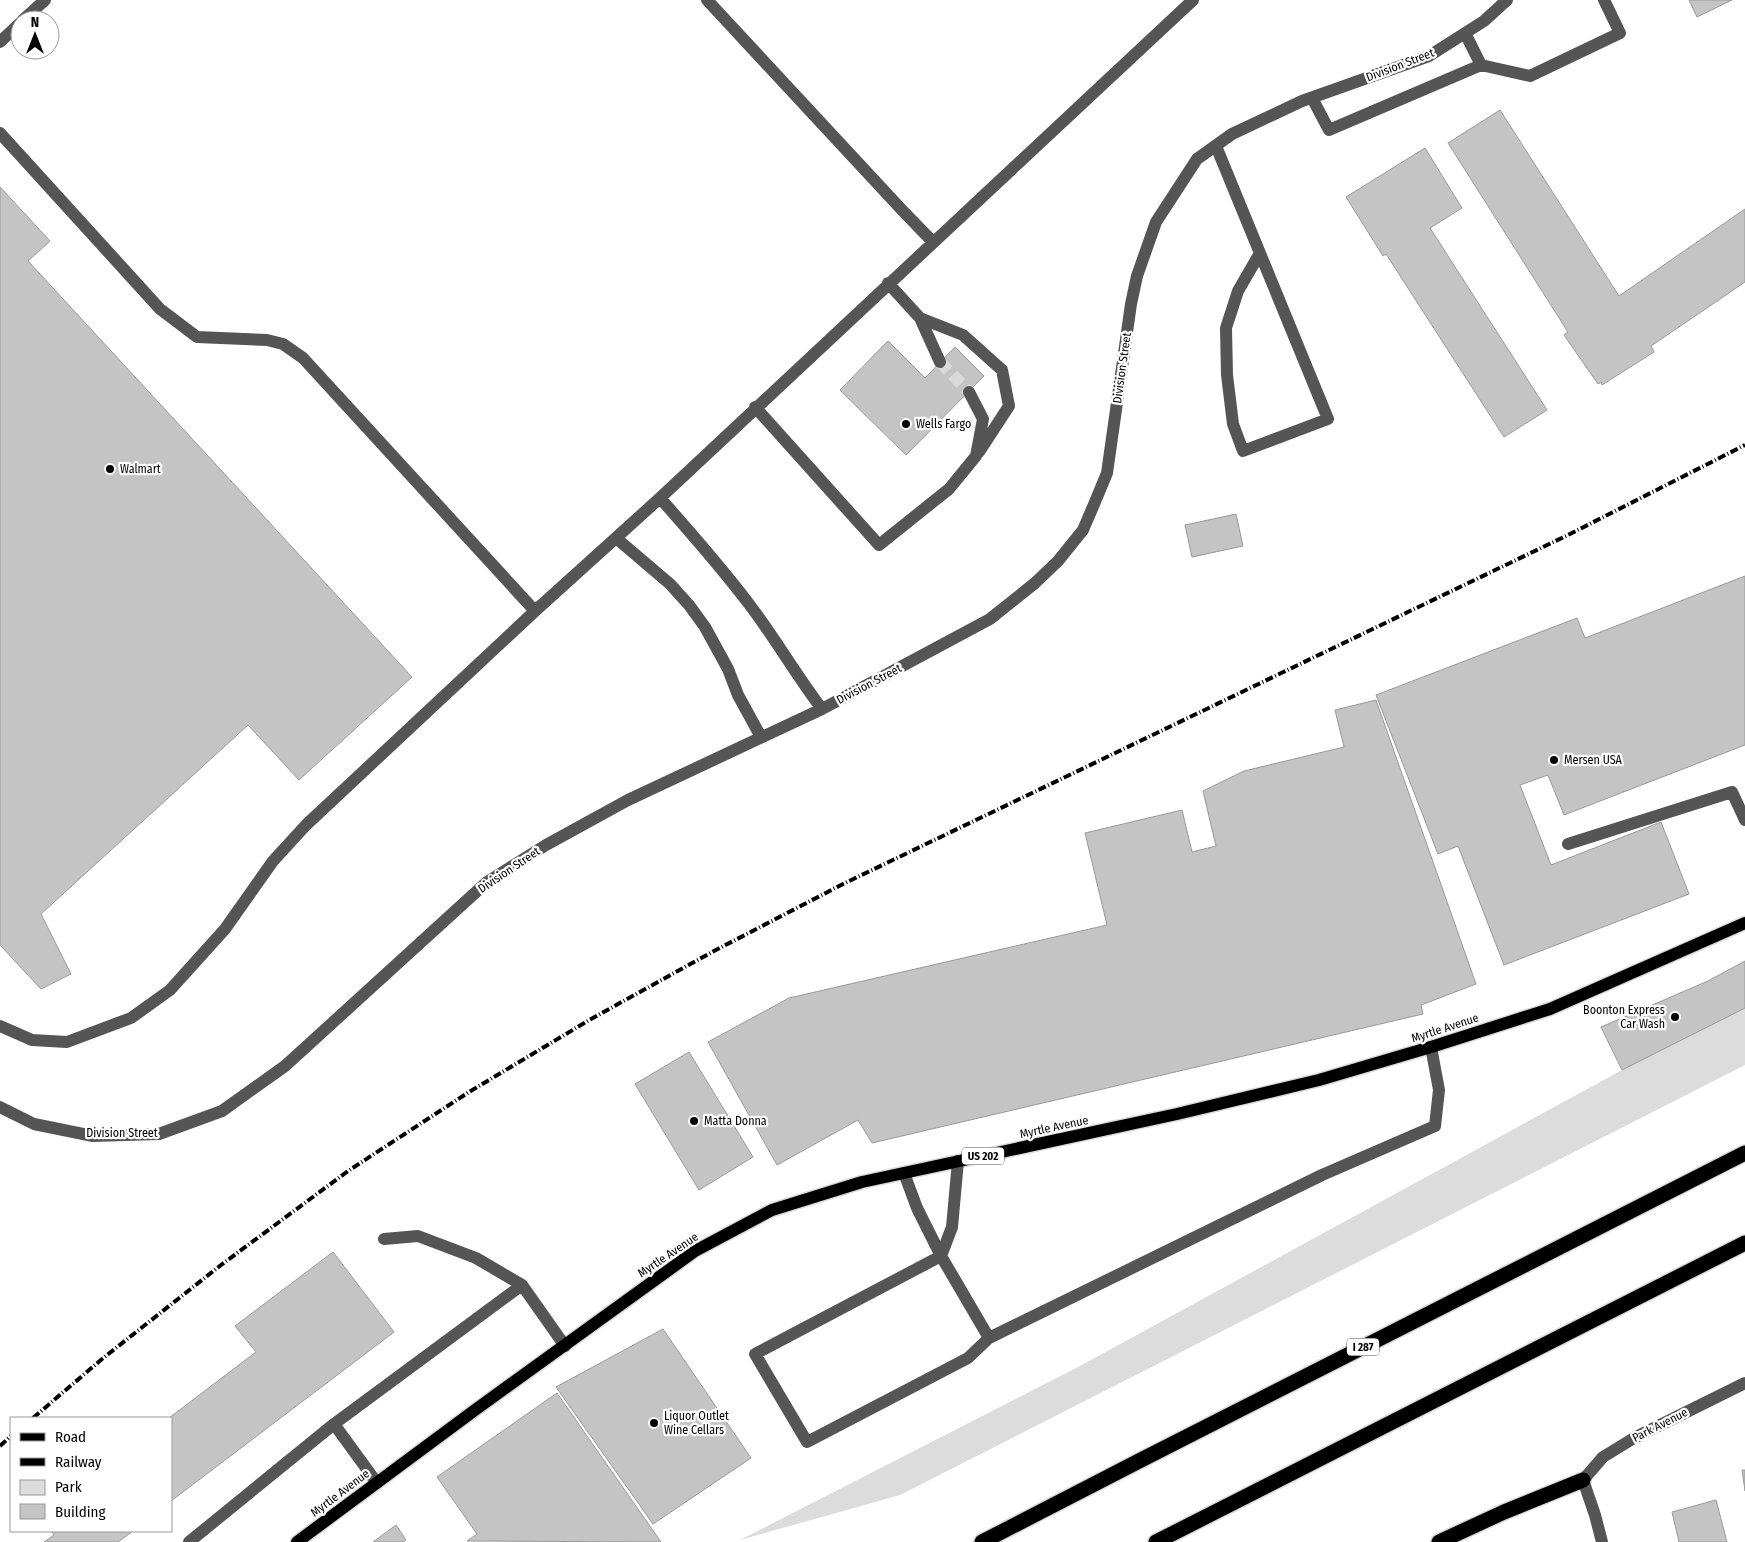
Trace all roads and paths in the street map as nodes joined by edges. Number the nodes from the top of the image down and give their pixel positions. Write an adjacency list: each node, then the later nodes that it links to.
1 (45, 0): 6 (street)
2 (706, 0): 14 (street)
3 (1193, 0): 14 (street)
4 (1507, 0): 8 (street, Division Street)
5 (1604, 0): 10 (street)
6 (34, 10)
7 (10, 32): 9 (street)
8 (1466, 33): 10 (street); 11 (street, Division Street)
9 (0, 42)
10 (1481, 65): 11 (street)
11 (1312, 98): 13 (street, Division Street)
12 (0, 133): 24 (street)
13 (1216, 146): 15 (street); 25 (street, Division Street)
14 (933, 242): 16 (street)
15 (1260, 253): 15 (street)
16 (888, 283): 17 (street); 20 (street)
17 (920, 318): 18 (street); 21 (street)
18 (940, 362)
19 (969, 392): 21 (street)
20 (756, 407): 21 (street); 22 (street)
21 (976, 456)
22 (660, 498): 23 (street); 25 (street)
23 (616, 538): 24 (street); 26 (street)
24 (535, 611): 30 (street)
25 (822, 708): 26 (street, Division Street)
26 (762, 737): 32 (street, Division Street)
27 (1745, 820): 28 (street)
28 (1568, 844)
29 (1745, 923): 31 (main road, Myrtle Avenue / US 202)
30 (0, 1026)
31 (1430, 1047): 34 (main road, Myrtle Avenue / US 202); 40 (street)
32 (0, 1108)
33 (1745, 1153): 48 (highway, I 287)
34 (958, 1161): 35 (main road, Myrtle Avenue / US 202); 38 (street)
35 (904, 1172): 38 (street); 41 (main road, Myrtle Avenue / US 202)
36 (384, 1238): 39 (street)
37 (1745, 1243): 49 (highway)
38 (941, 1256): 40 (street); 40 (street)
39 (522, 1285): 41 (street); 43 (street)
40 (989, 1338)
41 (564, 1346): 45 (main road, Myrtle Avenue / US 202)
42 (1745, 1383): 44 (street, Park Avenue)
43 (334, 1424): 45 (street); 46 (street)
44 (1583, 1480): 50 (highway); 51 (street)
45 (377, 1483): 47 (main road, Myrtle Avenue / US 202)
46 (189, 1542)
47 (297, 1542)
48 (982, 1542)
49 (1156, 1542)
50 (1439, 1542)
51 (1602, 1542)

